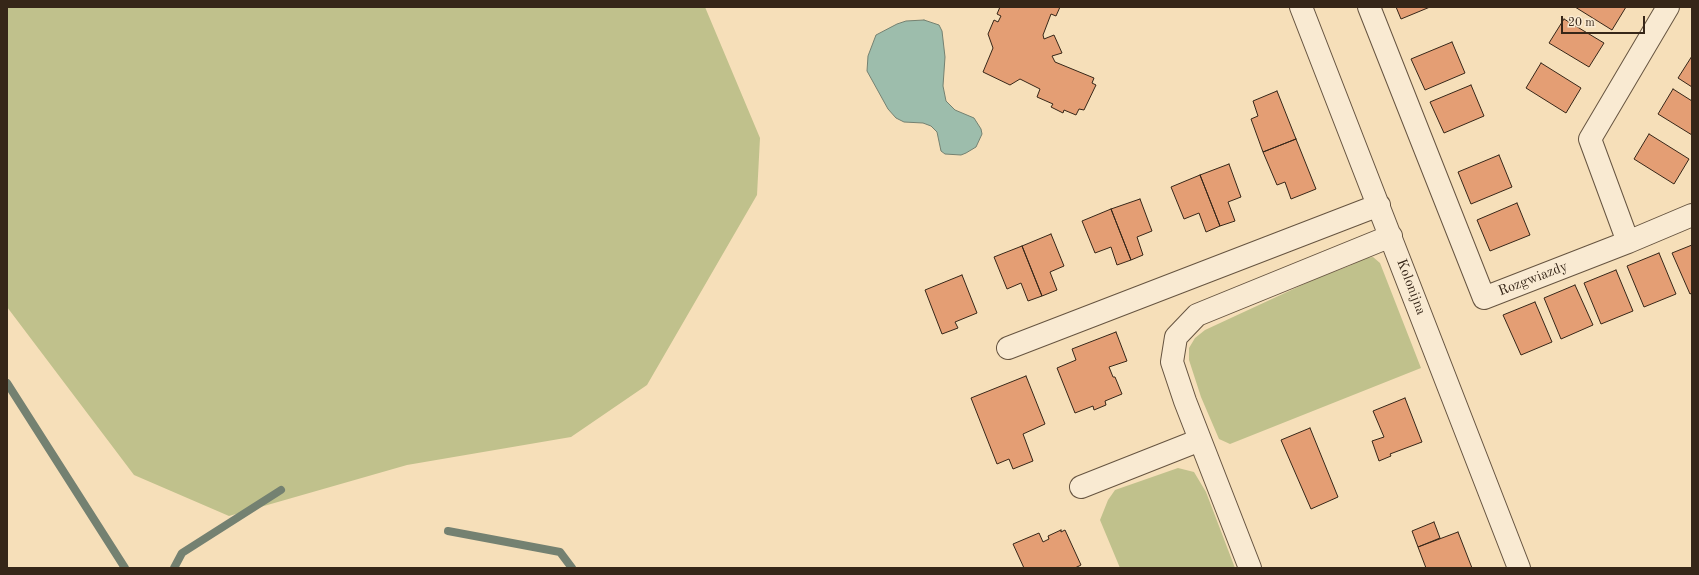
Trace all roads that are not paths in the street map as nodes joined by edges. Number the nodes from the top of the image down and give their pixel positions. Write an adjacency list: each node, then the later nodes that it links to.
1 (1302, 7): 4 (street, Kolonijna)
2 (1369, 7): 7 (street, Rozgwiazdy)
3 (1668, 7): 7 (street)
4 (1379, 205): 6 (street, Kolonijna); 8 (street)
5 (1692, 215): 7 (street)
6 (1391, 236): 9 (street); 12 (street, Kolonijna)
7 (1628, 242)
8 (1008, 348)
9 (1200, 440): 10 (street); 11 (street)
10 (1081, 487)
11 (1250, 568)
12 (1519, 568)

